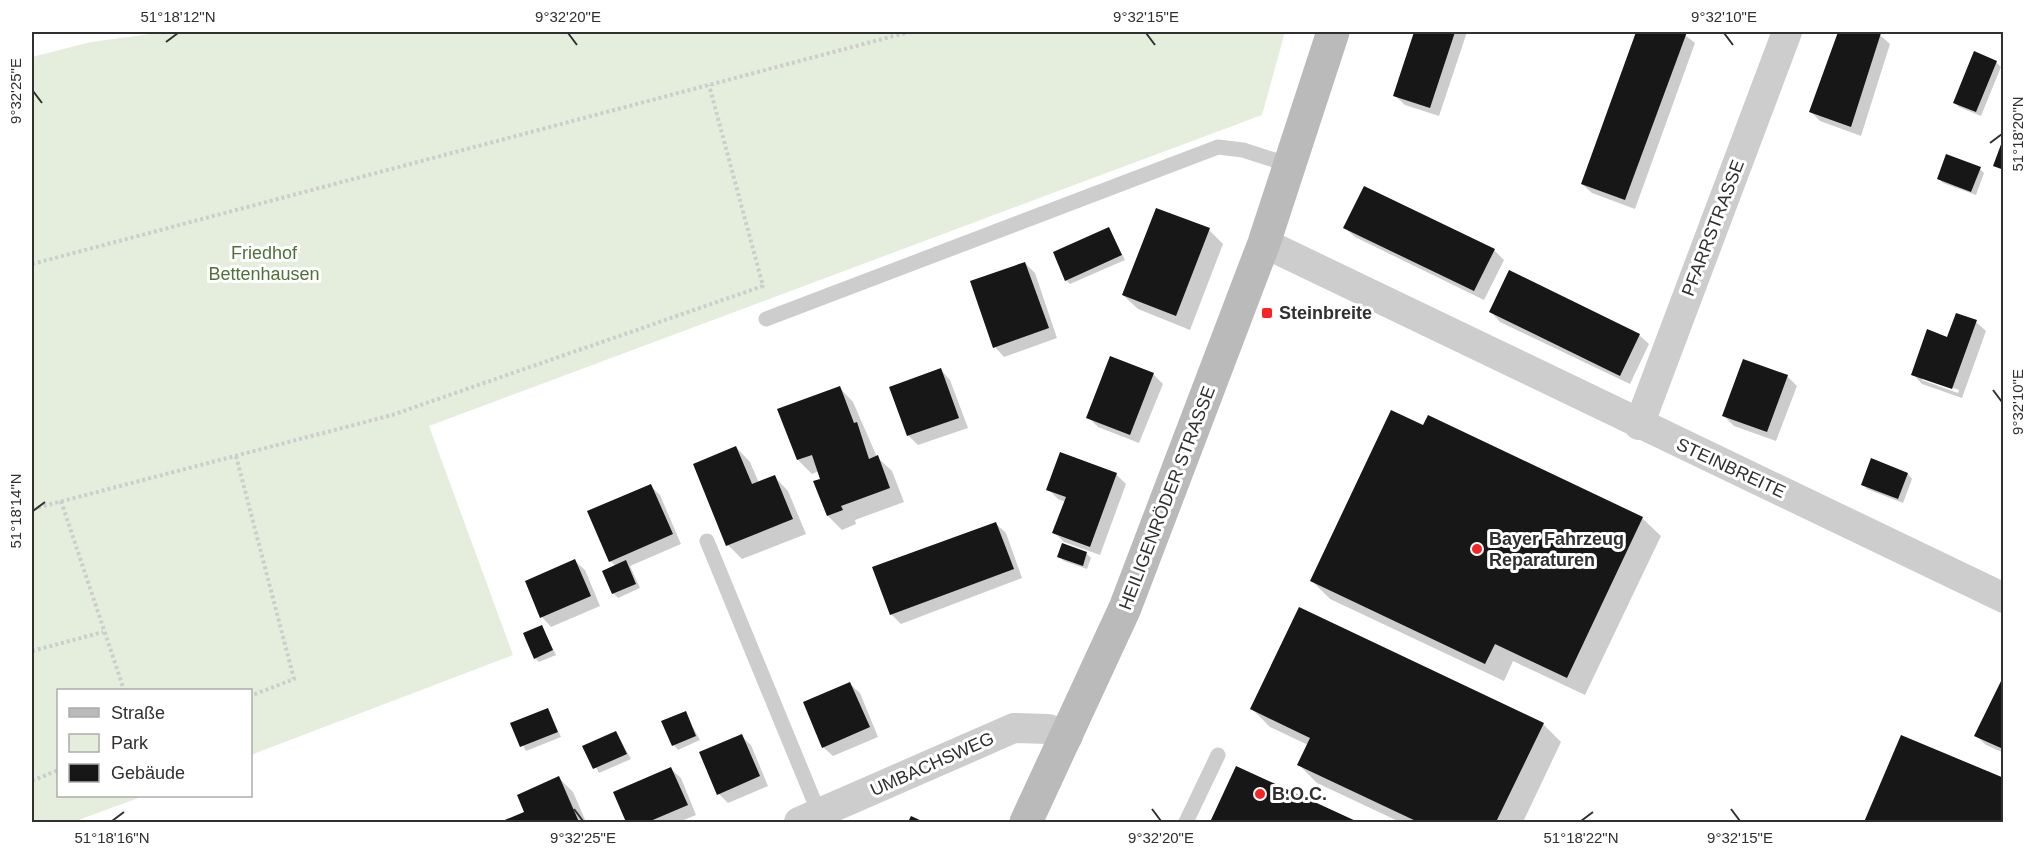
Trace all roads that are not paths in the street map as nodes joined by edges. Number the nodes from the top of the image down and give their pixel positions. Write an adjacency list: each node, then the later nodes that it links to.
1 (1333, 32): 3 (street, HEILIGENRÖDER STRASSE)
2 (1787, 32): 6 (street, PFARRSTRASSE)
3 (1290, 165): 4 (street, HEILIGENRÖDER STRASSE); 5 (lane)
4 (1264, 243): 6 (street, STEINBREITE); 9 (street, HEILIGENRÖDER STRASSE)
5 (766, 319)
6 (1639, 425): 8 (street, STEINBREITE)
7 (707, 541): 11 (lane)
8 (2004, 598)
9 (1068, 736): 11 (street, UMBACHSWEG); 12 (street, HEILIGENRÖDER STRASSE)
10 (1218, 755): 13 (lane)
11 (809, 818)
12 (1026, 822)
13 (1186, 822)

